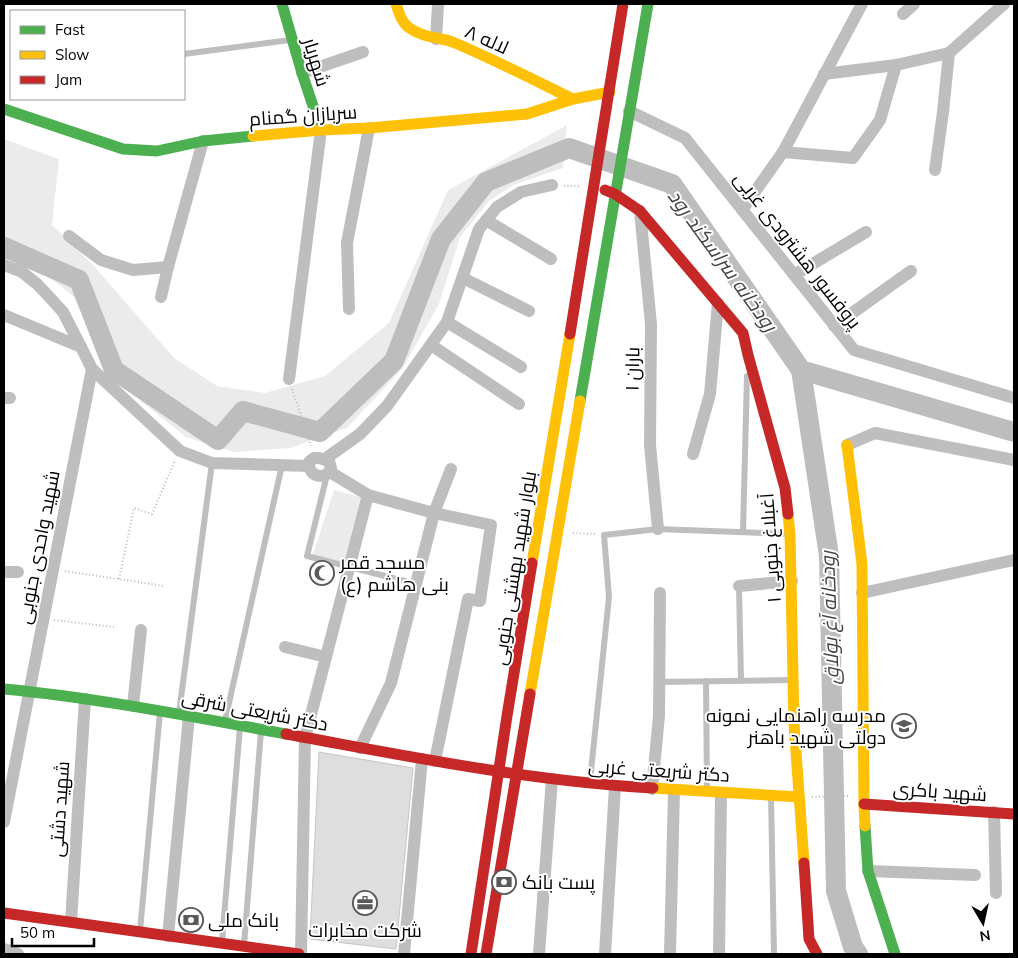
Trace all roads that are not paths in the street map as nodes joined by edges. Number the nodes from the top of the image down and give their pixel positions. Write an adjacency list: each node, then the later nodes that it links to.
1 (282, 4): 10 (street, شهریار)
2 (396, 4): 11 (street, لاله ۸)
3 (438, 4): 11 (street)
4 (623, 4): 18 (street)
5 (648, 4): 21 (street)
6 (914, 4): 9 (street)
7 (1004, 4): 13 (street)
8 (857, 8): 17 (street)
9 (903, 14)
10 (292, 39): 14 (lane); 16 (street, شهریار)
11 (436, 39): 19 (street, لاله ۸)
12 (364, 52): 16 (street)
13 (949, 53): 15 (street); 26 (street)
14 (185, 54)
15 (896, 65): 17 (street); 25 (street)
16 (302, 73): 23 (street, شهریار)
17 (824, 74): 25 (street)
18 (610, 92): 19 (street, سربازان گمنام); 28 (street, بلوار شهید بهشتی جنوبی)
19 (574, 98): 22 (street, سربازان گمنام)
20 (4, 109): 24 (street, سربازان گمنام)
21 (629, 114): 29 (street, بلوار شهید بهشتی جنوبی); 30 (street, پروفسور هشترودی غربی)
22 (369, 128): 23 (street, سربازان گمنام); 43 (street)
23 (321, 130): 24 (street, سربازان گمنام); 53 (street)
24 (203, 140): 37 (street)
25 (782, 152): 30 (street)
26 (935, 170)
27 (552, 185): 32 (street)
28 (594, 187): 29 (street, آغبلاغ جنوبی ۱); 97 (street, بلوار شهید بهشتی جنوبی)
29 (615, 194): 31 (street, آغبلاغ جنوبی ۱); 98 (street, بلوار شهید بهشتی جنوبی)
30 (742, 210): 39 (street, پروفسور هشترودی غربی)
31 (640, 211): 42 (street, آغبلاغ جنوبی ۱); 66 (street, باران ۱)
32 (486, 220): 35 (street); 40 (street)
33 (866, 232): 39 (street)
34 (69, 236): 37 (street)
35 (551, 259)
36 (4, 265): 49 (street)
37 (168, 267): 41 (street)
38 (912, 271): 47 (street)
39 (794, 275): 47 (street, پروفسور هشترودی غربی)
40 (463, 278): 44 (street); 46 (street)
41 (161, 296)
42 (718, 302): 50 (street, آغبلاغ جنوبی ۱); 57 (street)
43 (349, 309)
44 (529, 311)
45 (4, 315): 49 (street)
46 (448, 322): 48 (street); 51 (street)
47 (834, 326): 54 (street, پروفسور هشترودی غربی)
48 (431, 345): 55 (street); 59 (street)
49 (81, 347): 52 (street)
50 (748, 355): 67 (lane); 68 (street, آغبلاغ جنوبی ۱)
51 (521, 367)
52 (92, 369): 60 (street); 86 (street, شهید واحدی جنوبی)
53 (289, 379)
54 (1014, 398)
55 (519, 404)
56 (847, 444): 58 (street); 77 (street)
57 (693, 454)
58 (1014, 460)
59 (316, 461): 61 (street); 63 (street); 63 (street)
60 (212, 463): 61 (street); 90 (lane)
61 (282, 466): 91 (lane)
62 (451, 469): 65 (street)
63 (328, 473): 64 (street); 70 (lane)
64 (368, 495): 65 (street); 70 (street)
65 (434, 513): 74 (street); 96 (street)
66 (658, 529): 67 (lane); 100 (lane)
67 (743, 532): 68 (lane)
68 (790, 534): 73 (street, آغبلاغ جنوبی ۱)
69 (1014, 560): 77 (street)
70 (349, 566): 74 (lane); 80 (street)
71 (4, 572): 72 (street)
72 (18, 572)
73 (792, 582): 75 (street); 82 (street, آغبلاغ جنوبی ۱)
74 (416, 584): 95 (street)
75 (738, 586): 81 (lane)
76 (660, 593): 84 (street)
77 (862, 593): 109 (street)
78 (141, 630): 88 (street)
79 (285, 647): 80 (street)
80 (326, 657): 94 (street)
81 (741, 680): 82 (lane); 83 (lane)
82 (793, 680): 108 (street, آغبلاغ جنوبی ۱)
83 (706, 681): 84 (lane); 105 (lane)
84 (659, 682): 103 (street)
85 (4, 689): 86 (street, دکتر شریعتی شرقی)
86 (29, 692): 87 (street, دکتر شریعتی شرقی); 102 (street, شهید واحدی جنوبی)
87 (85, 699): 88 (street, دکتر شریعتی شرقی); 117 (street, شهید دشتی)
88 (133, 706): 89 (street, دکتر شریعتی شرقی)
89 (161, 711): 90 (street, دکتر شریعتی شرقی); 118 (lane)
90 (184, 715): 91 (street, دکتر شریعتی شرقی); 119 (street)
91 (225, 723): 92 (street, دکتر شریعتی شرقی)
92 (240, 726): 93 (street, دکتر شریعتی شرقی); 120 (lane)
93 (261, 728): 94 (street, دکتر شریعتی شرقی); 121 (lane)
94 (305, 738): 95 (street, دکتر شریعتی شرقی); 124 (street)
95 (360, 748): 96 (street, دکتر شریعتی شرقی)
96 (428, 760): 97 (street, دکتر شریعتی شرقی); 125 (street)
97 (499, 772): 98 (street, دکتر شریعتی شرقی); 126 (street, بلوار شهید بهشتی جنوبی)
98 (518, 775): 99 (street, دکتر شریعتی غربی); 127 (street, بلوار شهید بهشتی جنوبی)
99 (552, 779): 100 (street, دکتر شریعتی غربی); 128 (street)
100 (589, 783): 101 (street, دکتر شریعتی غربی)
101 (614, 786): 103 (street, دکتر شریعتی غربی); 129 (street)
102 (7, 788): 112 (street, شهید واحدی جنوبی)
103 (652, 789): 104 (street, دکتر شریعتی غربی)
104 (674, 790): 105 (street, دکتر شریعتی غربی); 130 (street)
105 (707, 792): 106 (street, دکتر شریعتی غربی)
106 (722, 793): 107 (street, دکتر شریعتی غربی); 131 (street)
107 (771, 796): 108 (street, دکتر شریعتی غربی); 132 (lane)
108 (799, 797): 133 (street, آغبلاغ جنوبی ۱)
109 (864, 800): 110 (street, شهید باکری); 113 (street)
110 (994, 812): 111 (street, شهید باکری); 115 (street)
111 (1014, 814)
112 (4, 822)
113 (868, 870): 114 (street); 134 (street)
114 (975, 875)
115 (996, 893)
116 (4, 913): 117 (street)
117 (71, 922): 118 (street)
118 (140, 932): 119 (street)
119 (168, 936): 120 (street)
120 (222, 944): 121 (street)
121 (244, 946): 124 (street)
122 (4, 949): 123 (street)
123 (18, 954)
124 (300, 954)
125 (404, 954)
126 (471, 954)
127 (486, 954)
128 (539, 954)
129 (605, 954)
130 (670, 954)
131 (719, 954)
132 (774, 954)
133 (817, 954)
134 (895, 954)

